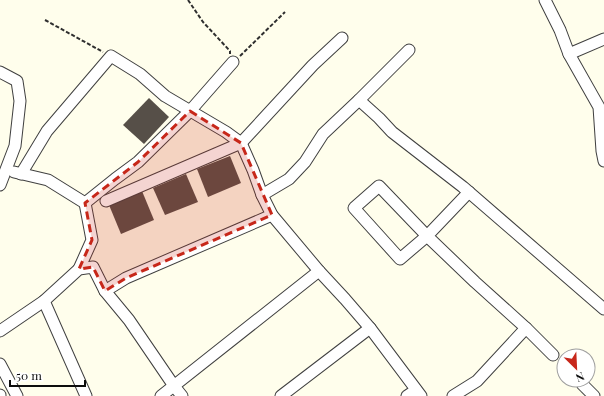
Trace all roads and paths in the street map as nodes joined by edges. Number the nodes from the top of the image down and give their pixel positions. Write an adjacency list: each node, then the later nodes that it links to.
1 (188, 0): 10 (path)
2 (545, 0): 8 (street)
3 (284, 12): 10 (path)
4 (45, 20): 9 (path)
5 (342, 38): 14 (street)
6 (604, 38): 8 (street)
7 (409, 50): 12 (street)
8 (569, 54): 15 (street)
9 (111, 56): 13 (street); 17 (street)
10 (233, 62): 13 (street)
11 (0, 72): 16 (street)
12 (359, 100): 19 (street); 20 (street)
13 (190, 111): 14 (street); 22 (street)
14 (240, 143): 20 (street); 21 (street)
15 (604, 161)
16 (6, 170): 17 (street); 18 (street)
17 (21, 174): 22 (street)
18 (0, 185)
19 (469, 192): 24 (street); 29 (street)
20 (262, 195): 23 (street)
21 (106, 201)
22 (85, 203): 25 (street)
23 (272, 215): 26 (street); 27 (street)
24 (427, 236): 24 (street); 31 (street)
25 (79, 269): 27 (street); 28 (street)
26 (319, 271): 30 (street); 35 (street)
27 (105, 291): 35 (street)
28 (44, 301): 32 (street); 39 (street)
29 (604, 310)
30 (370, 328): 37 (street); 42 (street)
31 (526, 328): 33 (street); 44 (street)
32 (0, 332)
33 (553, 355)
34 (0, 364): 38 (street)
35 (174, 386): 40 (street); 41 (street)
36 (586, 388): 45 (street)
37 (419, 393): 43 (street)
38 (17, 396)
39 (86, 396)
40 (161, 396)
41 (182, 396)
42 (282, 396)
43 (407, 396)
44 (453, 396)
45 (594, 396)

